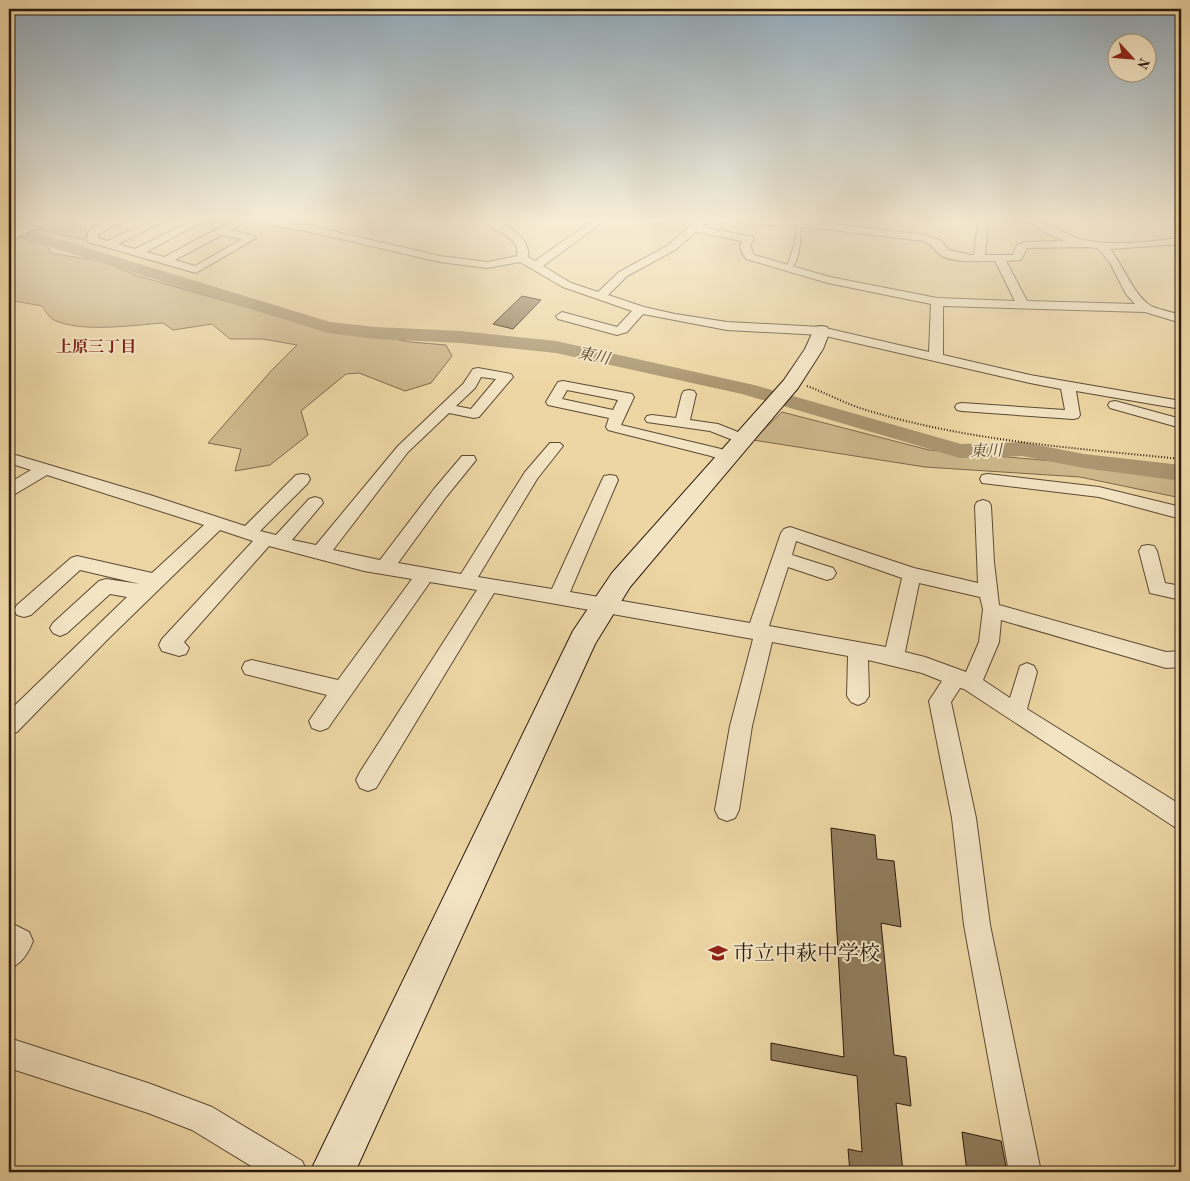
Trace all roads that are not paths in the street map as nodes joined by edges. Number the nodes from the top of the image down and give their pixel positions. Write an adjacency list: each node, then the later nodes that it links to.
1 (551, 276): 6 (street)
2 (621, 276): 6 (street)
3 (816, 276): 7 (street)
4 (1008, 276): 8 (street)
5 (1122, 276): 9 (street)
6 (601, 295): 10 (street)
7 (938, 302): 8 (street); 14 (street)
8 (1023, 304): 9 (street)
9 (1146, 308): 12 (street)
10 (640, 310): 11 (street); 13 (street)
11 (562, 316)
12 (1181, 319)
13 (821, 331): 14 (street); 26 (street)
14 (936, 358): 15 (street)
15 (1068, 386): 16 (street); 19 (street)
16 (1106, 393): 18 (street); 24 (street)
17 (689, 394): 23 (street)
18 (1181, 405)
19 (962, 407)
20 (446, 408): 41 (street)
21 (618, 415): 26 (street)
22 (652, 419): 23 (street)
23 (682, 423): 26 (street)
24 (1181, 424)
25 (556, 446): 47 (street)
26 (735, 448): 53 (street)
27 (468, 460): 43 (street)
28 (12, 462): 29 (street)
29 (45, 469): 33 (street); 37 (street)
30 (302, 479): 38 (street)
31 (988, 479): 36 (street)
32 (610, 480): 51 (street)
33 (9, 490)
34 (315, 504): 39 (street)
35 (983, 506): 52 (street)
36 (1181, 513)
37 (216, 524): 38 (street); 49 (street)
38 (247, 534): 39 (street)
39 (272, 541): 41 (street); 57 (street)
40 (1148, 551): 50 (street)
41 (320, 553): 43 (street)
42 (782, 558): 44 (street); 46 (street); 56 (street)
43 (385, 567): 45 (street)
44 (828, 573)
45 (426, 574): 47 (street); 64 (street)
46 (912, 574): 52 (street); 59 (street)
47 (466, 581): 48 (street)
48 (490, 586): 51 (street); 69 (street)
49 (149, 587): 54 (street); 55 (street); 68 (street)
50 (1181, 593)
51 (558, 597): 53 (street)
52 (990, 601): 60 (street); 63 (street)
53 (604, 605): 56 (street); 76 (street)
54 (24, 610)
55 (60, 628)
56 (761, 632): 58 (street); 70 (street)
57 (179, 648)
58 (858, 650): 59 (street); 65 (street)
59 (894, 657): 63 (street)
60 (1181, 660)
61 (252, 668): 64 (street)
62 (1027, 672): 66 (street)
63 (964, 680): 66 (street); 77 (street)
64 (342, 690): 67 (street)
65 (858, 696)
66 (1011, 710): 71 (street)
67 (320, 721)
68 (9, 725)
69 (368, 780)
70 (727, 810)
71 (1181, 818)
72 (9, 935): 73 (street)
73 (9, 955)
74 (9, 1052): 75 (street)
75 (291, 1172)
76 (332, 1172)
77 (1024, 1172)

